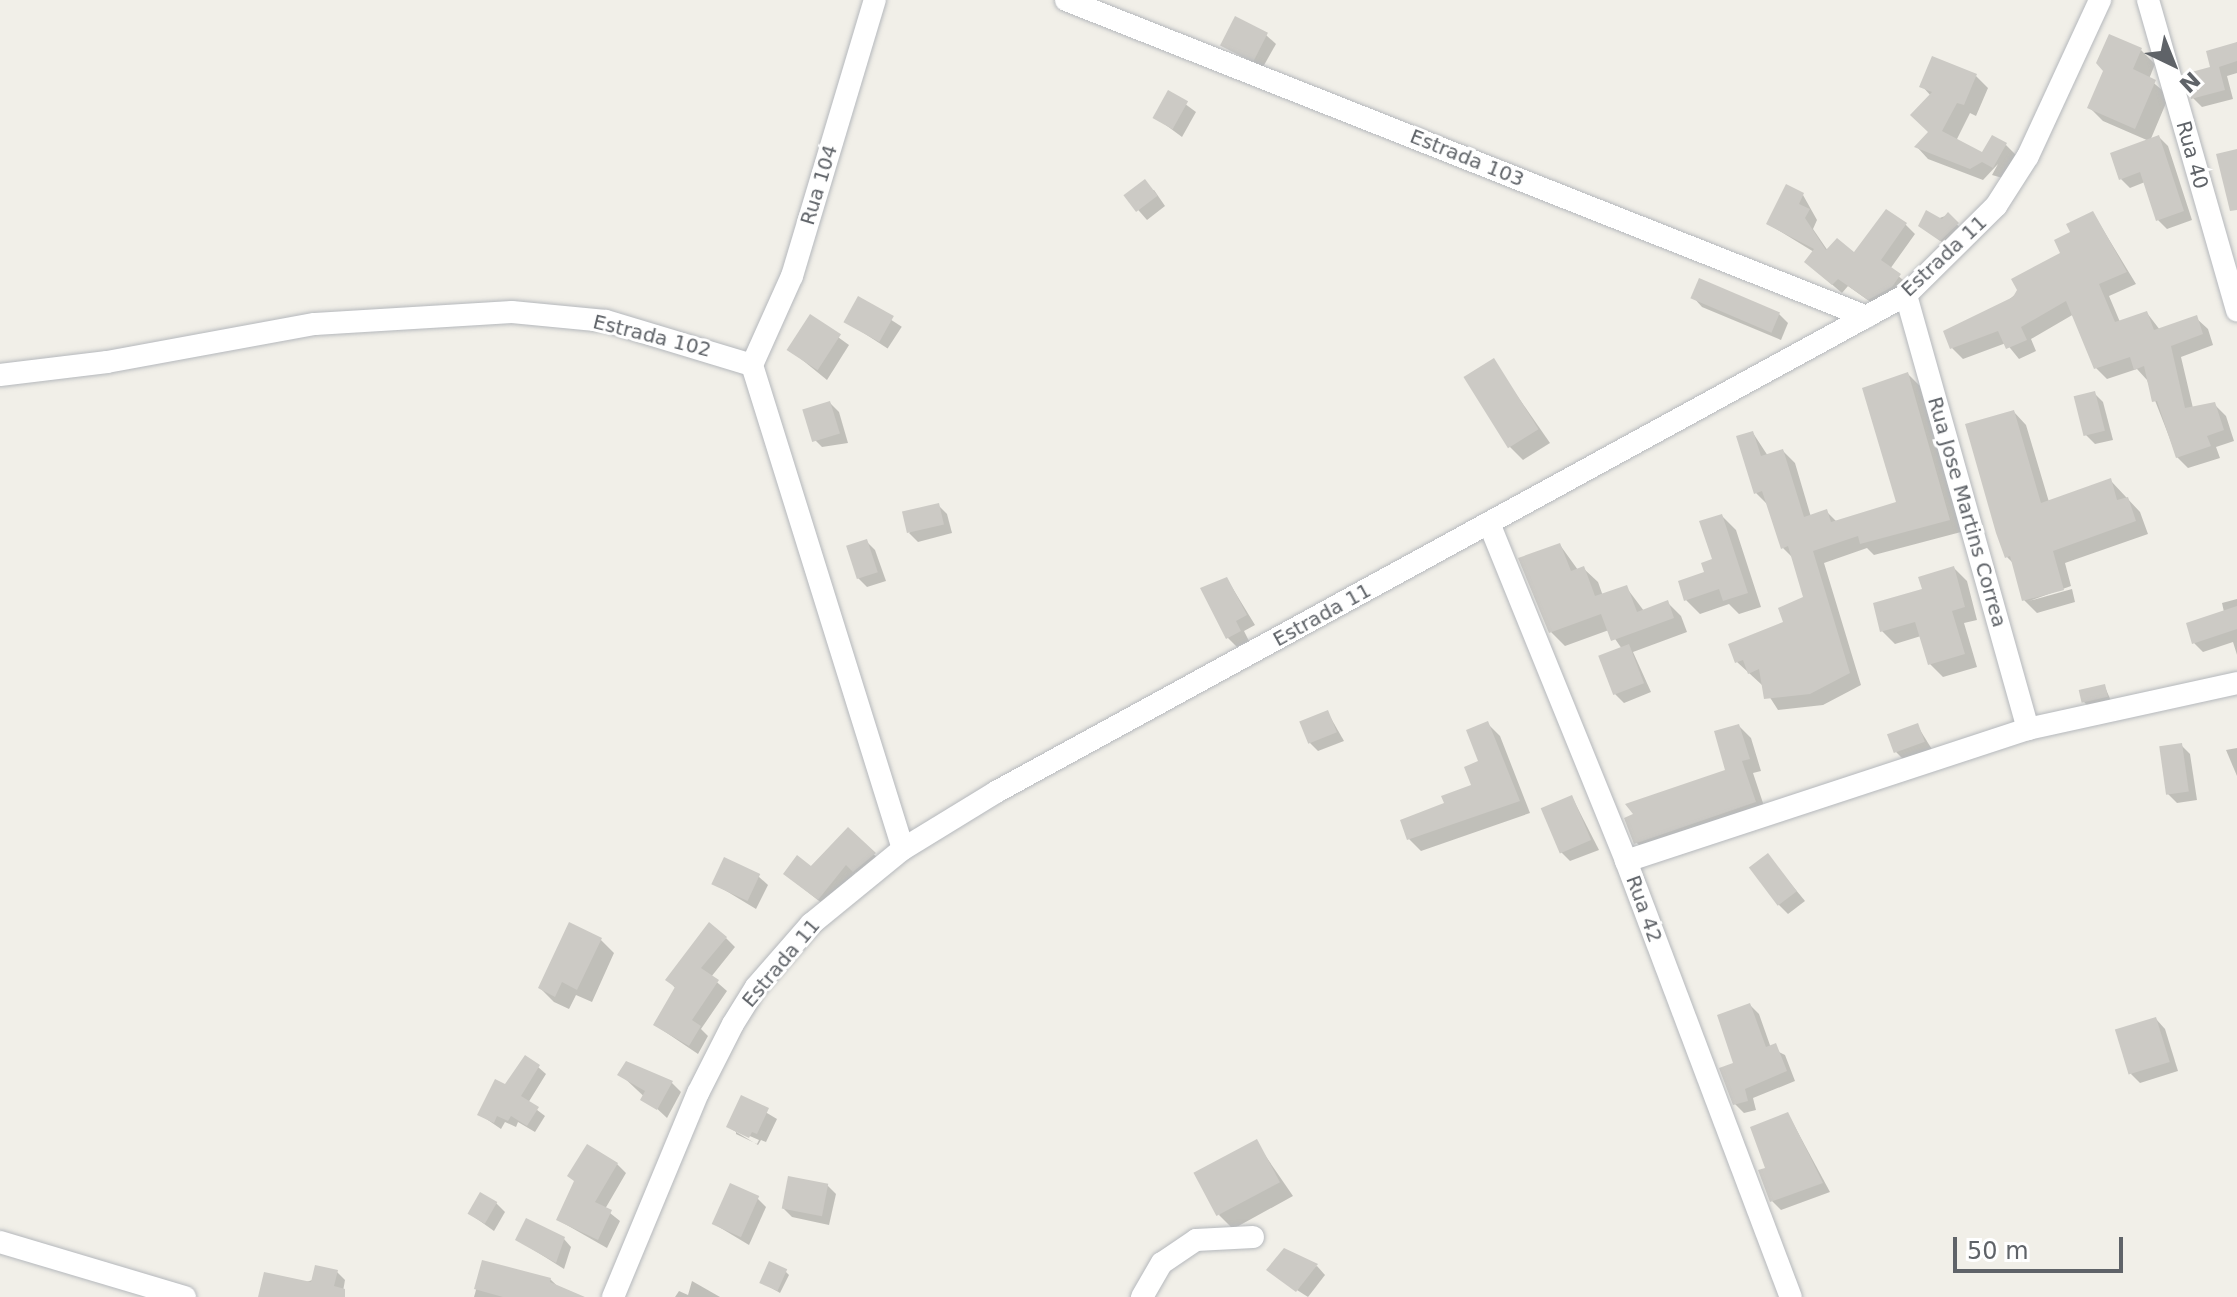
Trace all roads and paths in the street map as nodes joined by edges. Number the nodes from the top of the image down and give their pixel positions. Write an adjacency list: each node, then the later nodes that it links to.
1 (875, 0): 8 (street, Rua 104)
2 (1066, 0): 7 (street, Estrada 103)
3 (2100, 0): 5 (street, Estrada 11)
4 (2148, 0): 6 (street, Rua 40)
5 (1906, 295): 7 (street, Estrada 11); 12 (street, Rua Jose Martins Correa)
6 (2237, 310)
7 (1867, 317): 10 (street, Estrada 11)
8 (752, 365): 9 (street, Estrada 102); 13 (street)
9 (0, 375)
10 (1489, 523): 13 (street, Estrada 11); 14 (street, Rua 42)
11 (2237, 683): 12 (street)
12 (2028, 729): 14 (street)
13 (903, 849): 19 (street, Estrada 11)
14 (1626, 861): 21 (street, Rua 42)
15 (1253, 1237): 20 (street)
16 (0, 1242): 17 (street)
17 (135, 1290): 18 (street)
18 (185, 1297)
19 (613, 1297)
20 (1142, 1297)
21 (1791, 1297)

